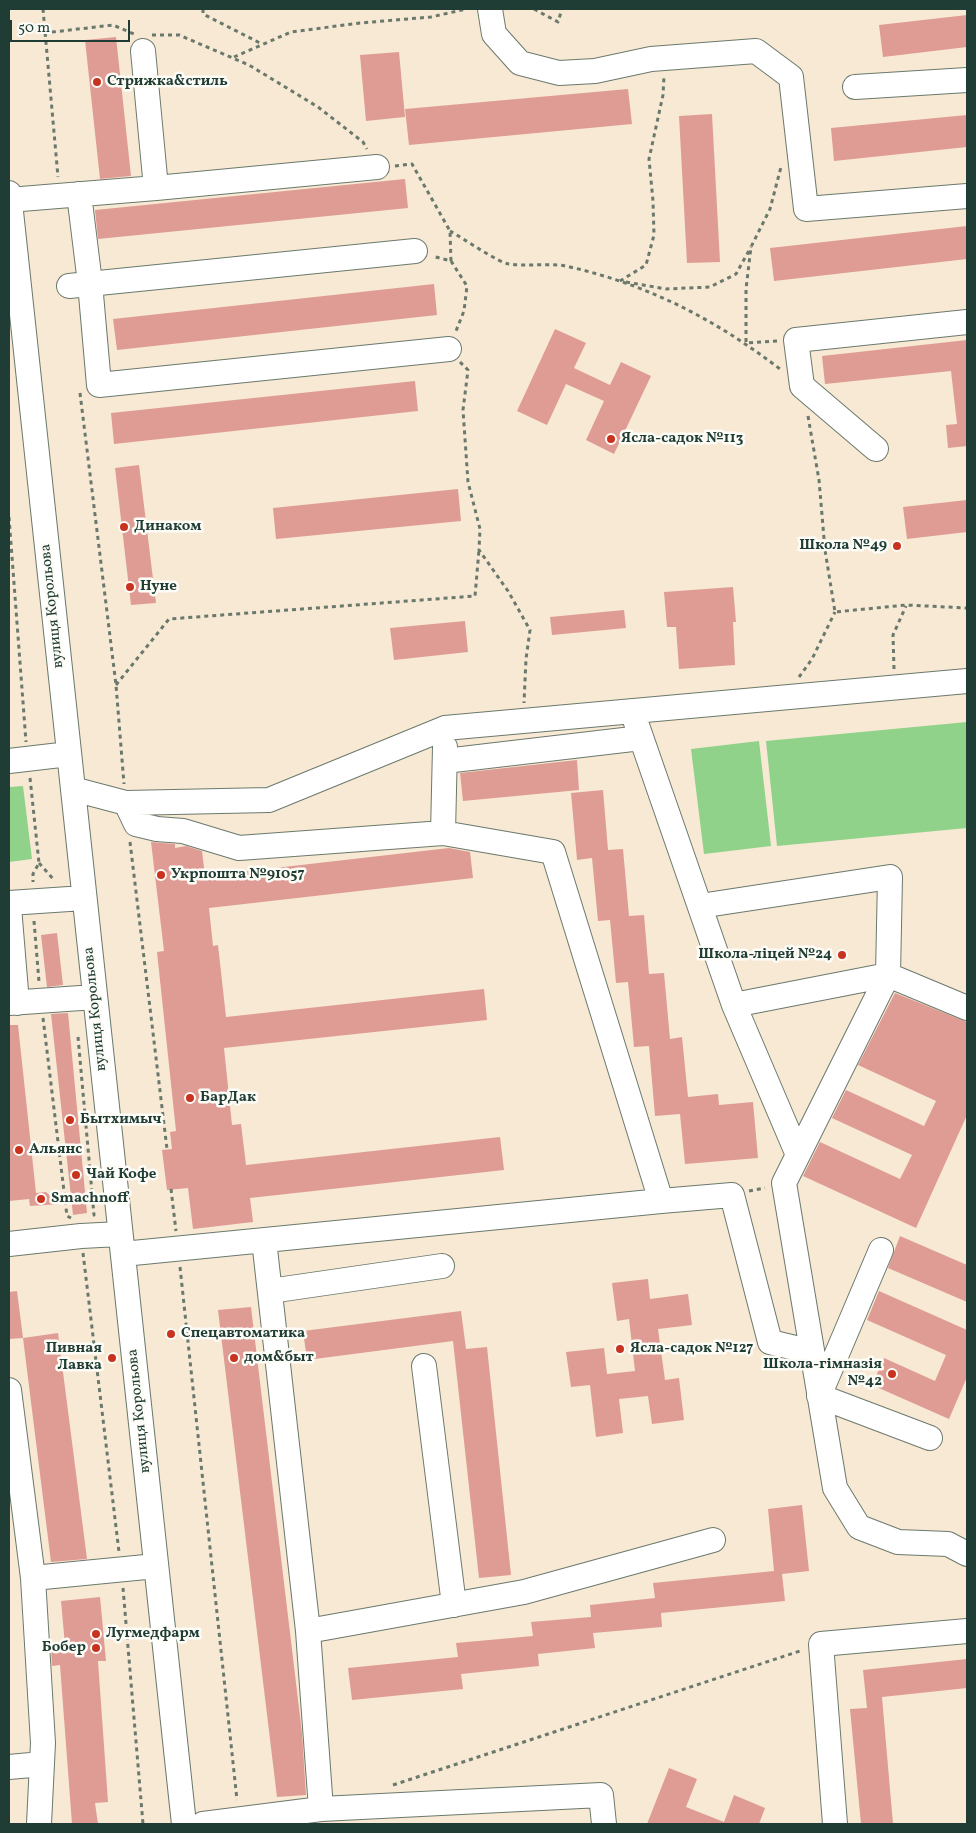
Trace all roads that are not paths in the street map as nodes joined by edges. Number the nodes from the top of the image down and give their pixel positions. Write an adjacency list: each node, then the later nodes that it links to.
1 (490, 9): 8 (street)
2 (146, 40): 6 (street)
3 (967, 80): 4 (street)
4 (855, 87)
5 (377, 167): 6 (street)
6 (156, 188): 7 (street)
7 (70, 195): 9 (street); 11 (street)
8 (967, 196)
9 (9, 197): 19 (street, вулиця Корольова)
10 (415, 251): 11 (street)
11 (80, 284): 13 (street)
12 (967, 322): 14 (street)
13 (449, 349)
14 (876, 448)
15 (967, 681): 16 (street)
16 (632, 711): 17 (street); 18 (street)
17 (445, 728): 21 (street); 23 (street)
18 (642, 738): 21 (street); 27 (street)
19 (69, 754): 20 (street); 22 (street, вулиця Корольова)
20 (18, 760)
21 (445, 761): 24 (street)
22 (73, 789): 23 (street); 25 (street, вулиця Корольова)
23 (126, 803): 24 (street)
24 (444, 833): 35 (street)
25 (74, 899): 26 (street); 30 (street, вулиця Корольова)
26 (9, 903)
27 (700, 906): 29 (street); 32 (street)
28 (9, 907): 31 (street)
29 (888, 975): 32 (street); 33 (street); 34 (street)
30 (95, 997): 31 (street); 38 (street, вулиця Корольова)
31 (13, 1003)
32 (734, 1004): 34 (street)
33 (967, 1008)
34 (798, 1155): 42 (street)
35 (661, 1201): 36 (street); 42 (street)
36 (264, 1240): 38 (street); 41 (street)
37 (9, 1244): 38 (street)
38 (122, 1244): 49 (street, вулиця Корольова)
39 (882, 1250): 45 (street)
40 (442, 1266): 41 (street)
41 (270, 1292): 52 (street)
42 (812, 1352): 45 (street)
43 (424, 1366): 51 (street)
44 (9, 1390): 50 (street)
45 (820, 1396): 46 (street); 48 (street)
46 (930, 1438)
47 (713, 1540): 51 (street)
48 (967, 1554)
49 (156, 1566): 50 (street); 58 (street, вулиця Корольова)
50 (33, 1578): 54 (street)
51 (454, 1605): 52 (street)
52 (308, 1631): 56 (street)
53 (967, 1631): 61 (street)
54 (42, 1764): 55 (street); 57 (street)
55 (9, 1768)
56 (321, 1808): 59 (street); 60 (street)
57 (39, 1824)
58 (184, 1824)
59 (202, 1824)
60 (604, 1824)
61 (835, 1824)

